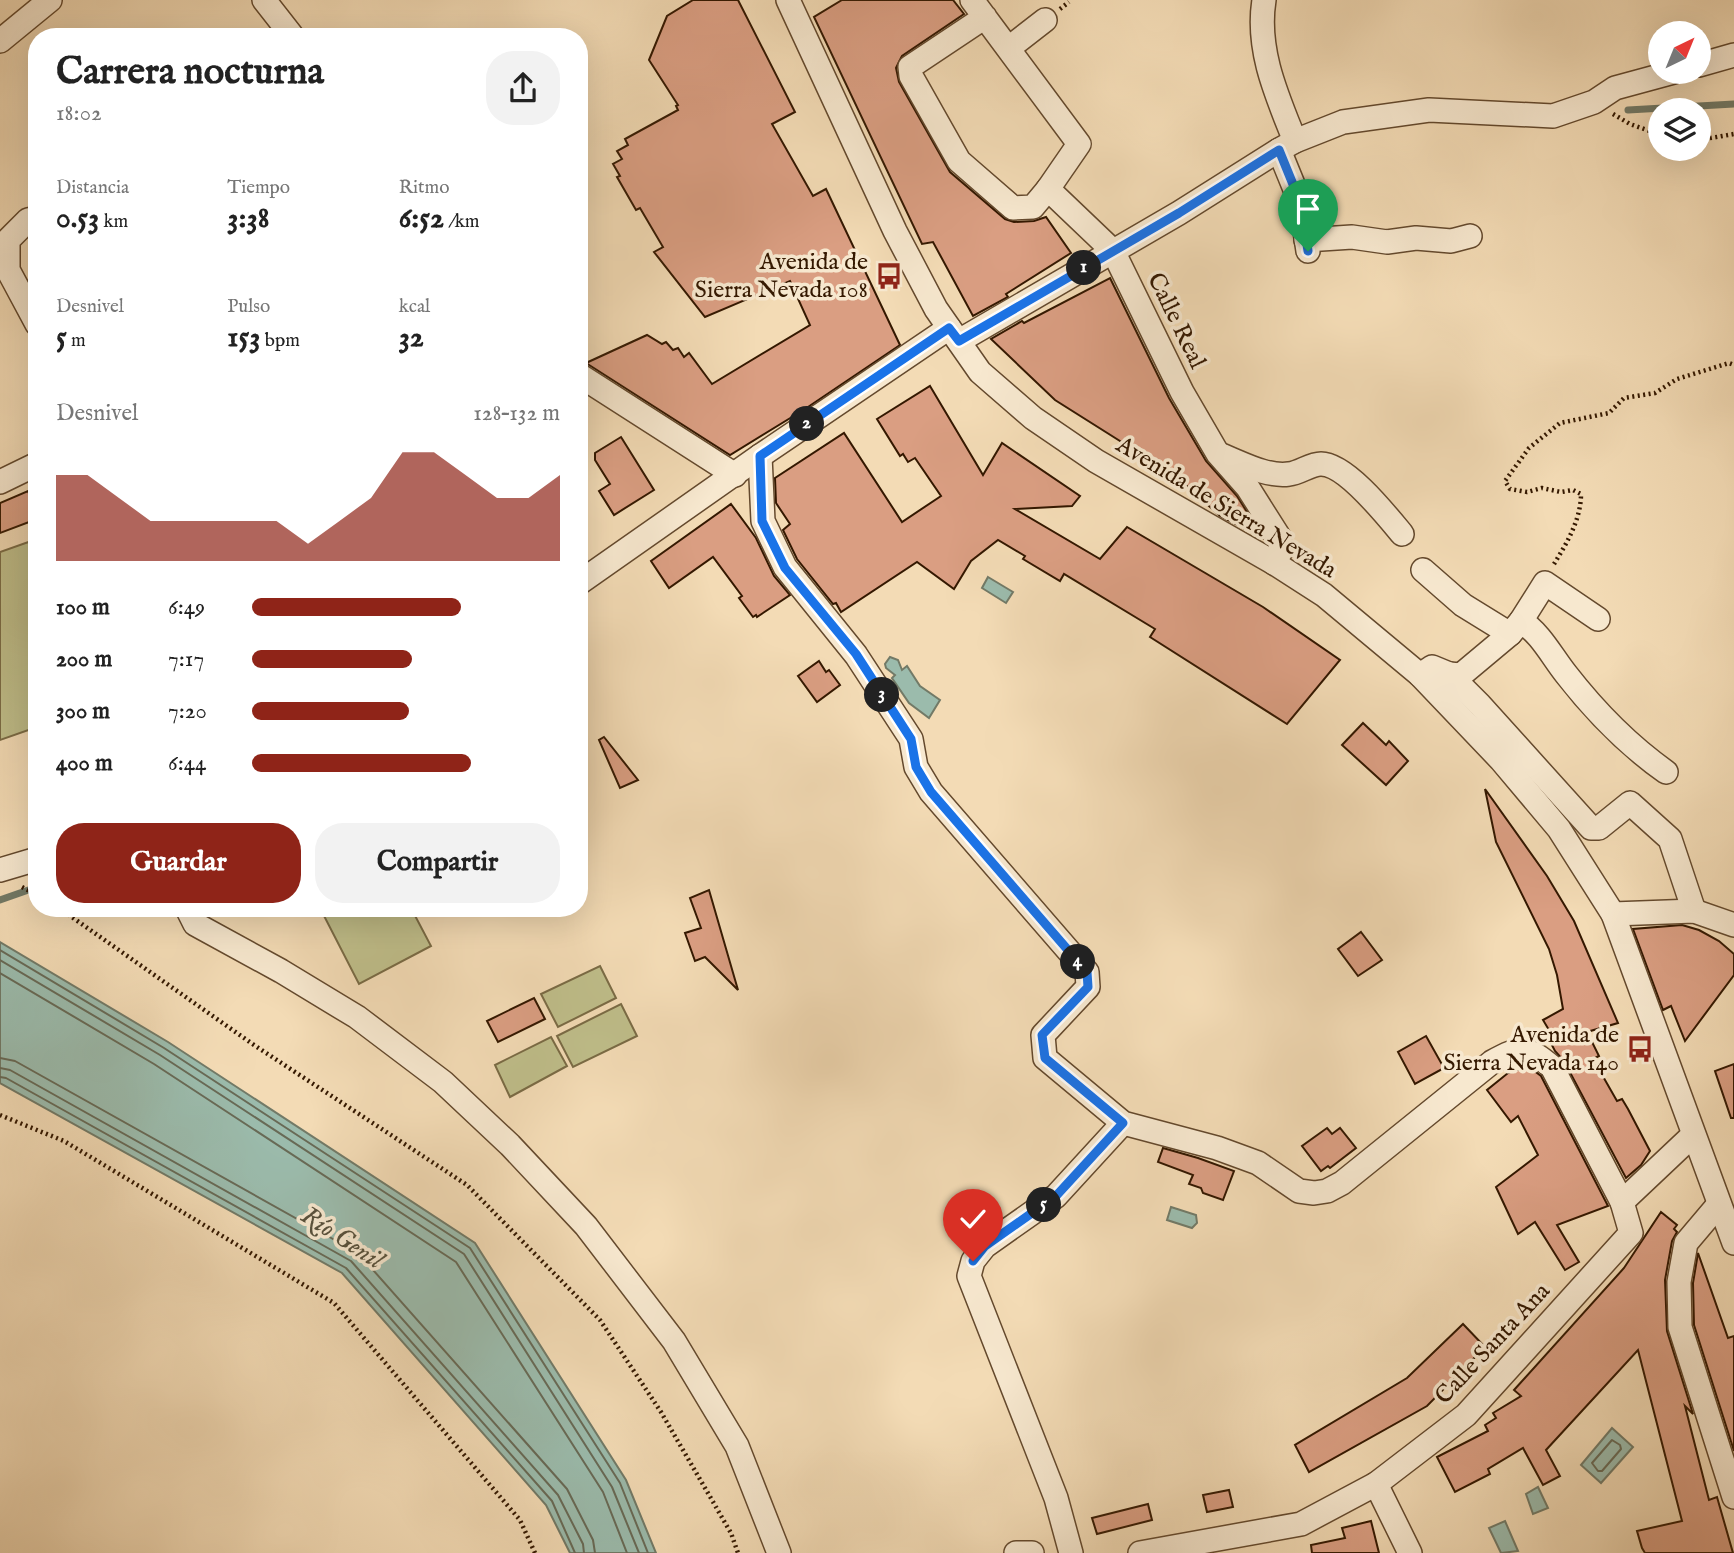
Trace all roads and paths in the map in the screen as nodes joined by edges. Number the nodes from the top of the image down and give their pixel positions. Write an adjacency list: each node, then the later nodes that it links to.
1 (50, 0): 8 (street)
2 (264, 0): 7 (street)
3 (788, 0): 23 (street, Avenida de Sierra Nevada)
4 (1264, 0): 17 (street)
5 (977, 5): 9 (street); 18 (street)
6 (1045, 20): 9 (street)
7 (286, 28)
8 (0, 41)
9 (1009, 48): 18 (street)
10 (1734, 55): 11 (street)
11 (1712, 61)
12 (1648, 79): 13 (street)
13 (1594, 102): 14 (path); 17 (street)
14 (1648, 130)
15 (1734, 134): 16 (path)
16 (1711, 138)
17 (1287, 145): 20 (street); 21 (street)
18 (1048, 189): 21 (street, Calle Real)
19 (28, 220): 22 (street)
20 (1469, 236)
21 (1113, 251): 23 (street); 26 (street, Calle Real)
22 (28, 307)
23 (954, 335): 27 (street); 32 (street, Avenida de Sierra Nevada)
24 (1734, 365): 33 (path)
25 (588, 381): 29 (street)
26 (1218, 454): 31 (street); 32 (street, Calle Real)
27 (760, 456): 29 (street); 49 (street)
28 (28, 468): 30 (street)
29 (735, 475): 35 (street)
30 (0, 482)
31 (1402, 534)
32 (1274, 563): 39 (street, Avenida de Sierra Nevada)
33 (1553, 565)
34 (1423, 570): 37 (street)
35 (588, 577)
36 (1598, 619): 37 (street)
37 (1515, 627): 38 (street); 40 (street)
38 (1449, 674): 39 (street); 43 (street)
39 (1420, 675): 44 (street, Avenida de Sierra Nevada)
40 (1666, 772)
41 (28, 862): 42 (street)
42 (0, 870)
43 (1694, 911): 44 (street); 47 (street)
44 (1613, 914): 50 (street, Avenida de Sierra Nevada)
45 (72, 917): 57 (path)
46 (192, 917): 58 (street)
47 (1734, 925)
48 (0, 1115): 56 (path)
49 (1123, 1123): 51 (street); 61 (street)
50 (1693, 1135): 51 (street); 52 (street, Avenida de Sierra Nevada)
51 (1622, 1202): 54 (street, Calle Santa Ana)
52 (1719, 1204): 53 (street, Avenida de Sierra Nevada); 55 (street)
53 (1734, 1243)
54 (1376, 1484): 62 (street, Calle Santa Ana); 63 (street)
55 (1734, 1497)
56 (535, 1553)
57 (738, 1553)
58 (779, 1553)
59 (1016, 1553): 60 (street)
60 (1032, 1553)
61 (1071, 1553)
62 (1140, 1553)
63 (1410, 1553)

